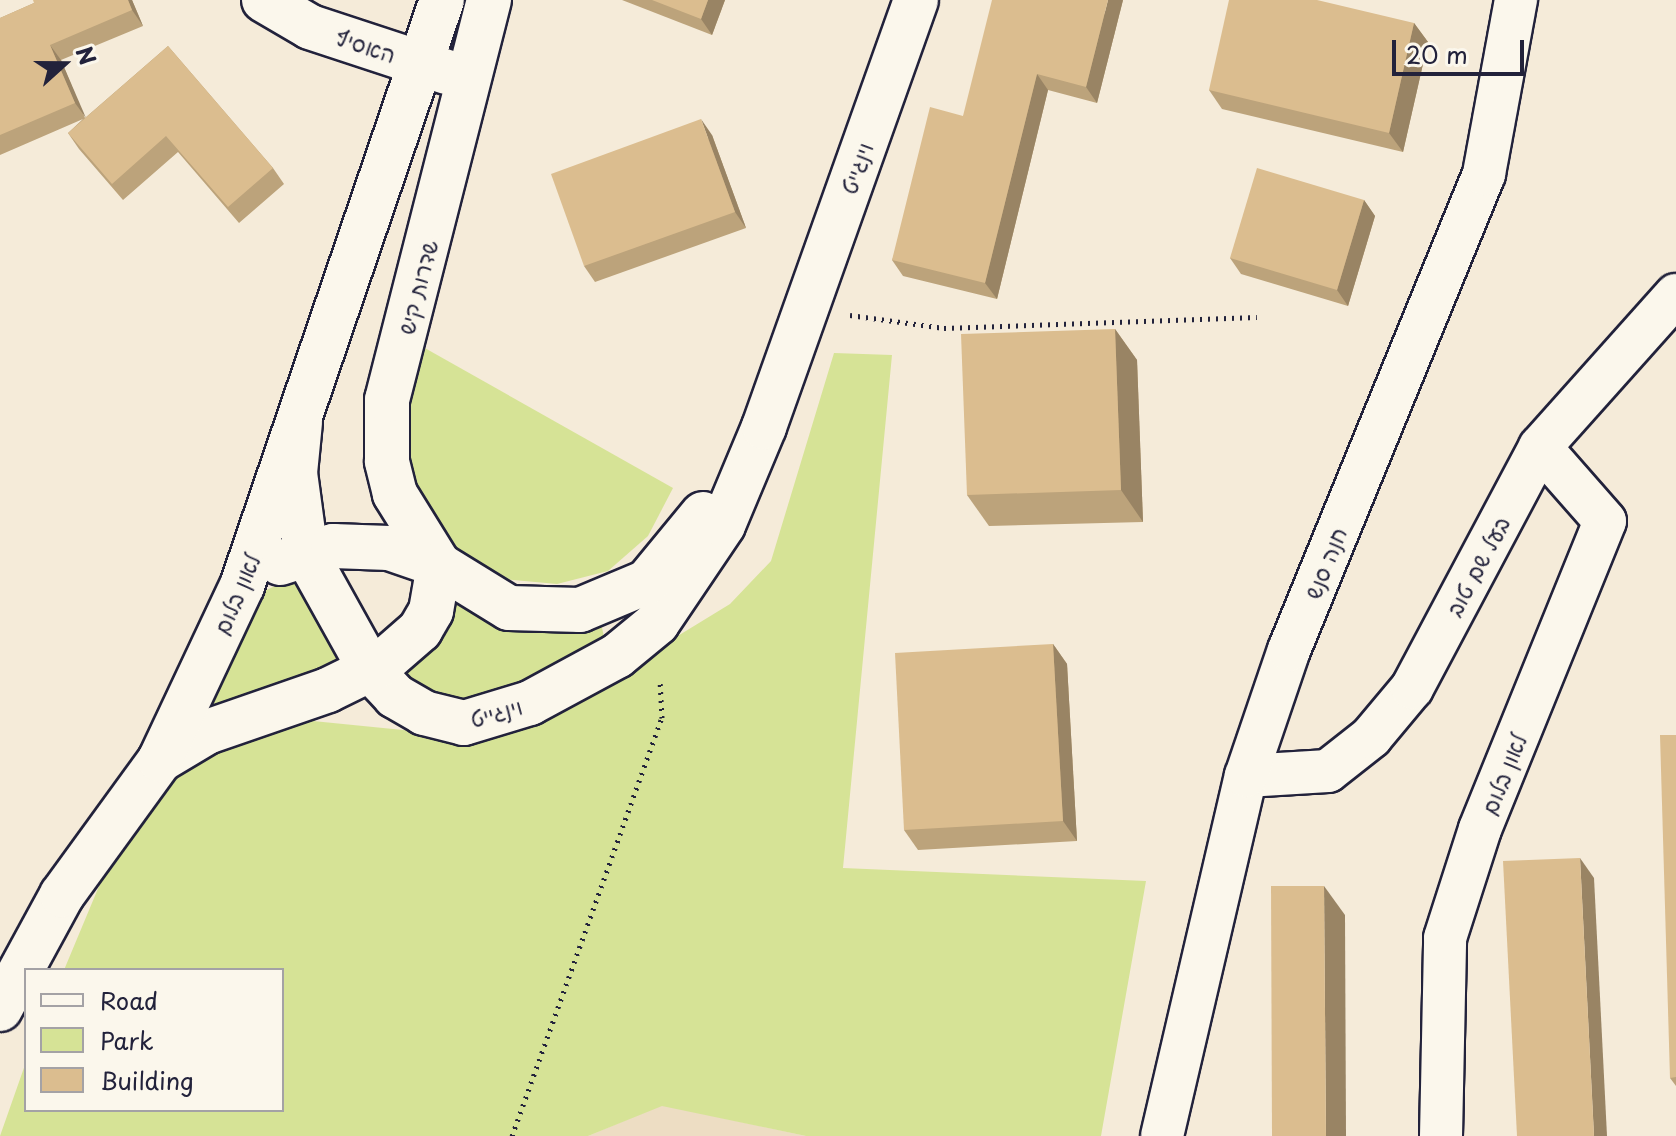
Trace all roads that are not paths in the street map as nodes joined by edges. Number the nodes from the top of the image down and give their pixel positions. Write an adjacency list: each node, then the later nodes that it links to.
1 (264, 0): 6 (street, האסיף)
2 (442, 0): 6 (street)
3 (489, 0): 7 (street, שדרות קיש)
4 (916, 0): 10 (street, וינגייט)
5 (1516, 0): 17 (street, חנה סנש)
6 (420, 62): 7 (street, האסיף); 9 (street)
7 (472, 81): 13 (street, שדרות קיש)
8 (1676, 295): 11 (street, בעל שם טוב)
9 (300, 422): 12 (street, וינגייט); 14 (street, לאון בלום)
10 (764, 427): 13 (street, וינגייט); 15 (street, וינגייט)
11 (1540, 447): 17 (street, בעל שם טוב); 20 (street, לאון בלום)
12 (306, 554): 13 (street); 14 (street); 15 (street, וינגייט)
13 (439, 565): 15 (street, לאון בלום)
14 (242, 586): 16 (street, לאון בלום)
15 (370, 669): 16 (street, לאון בלום)
16 (160, 760): 18 (street, לאון בלום)
17 (1246, 776): 19 (street, חנה סנש)
18 (0, 1009)
19 (1162, 1136)
20 (1441, 1136)

